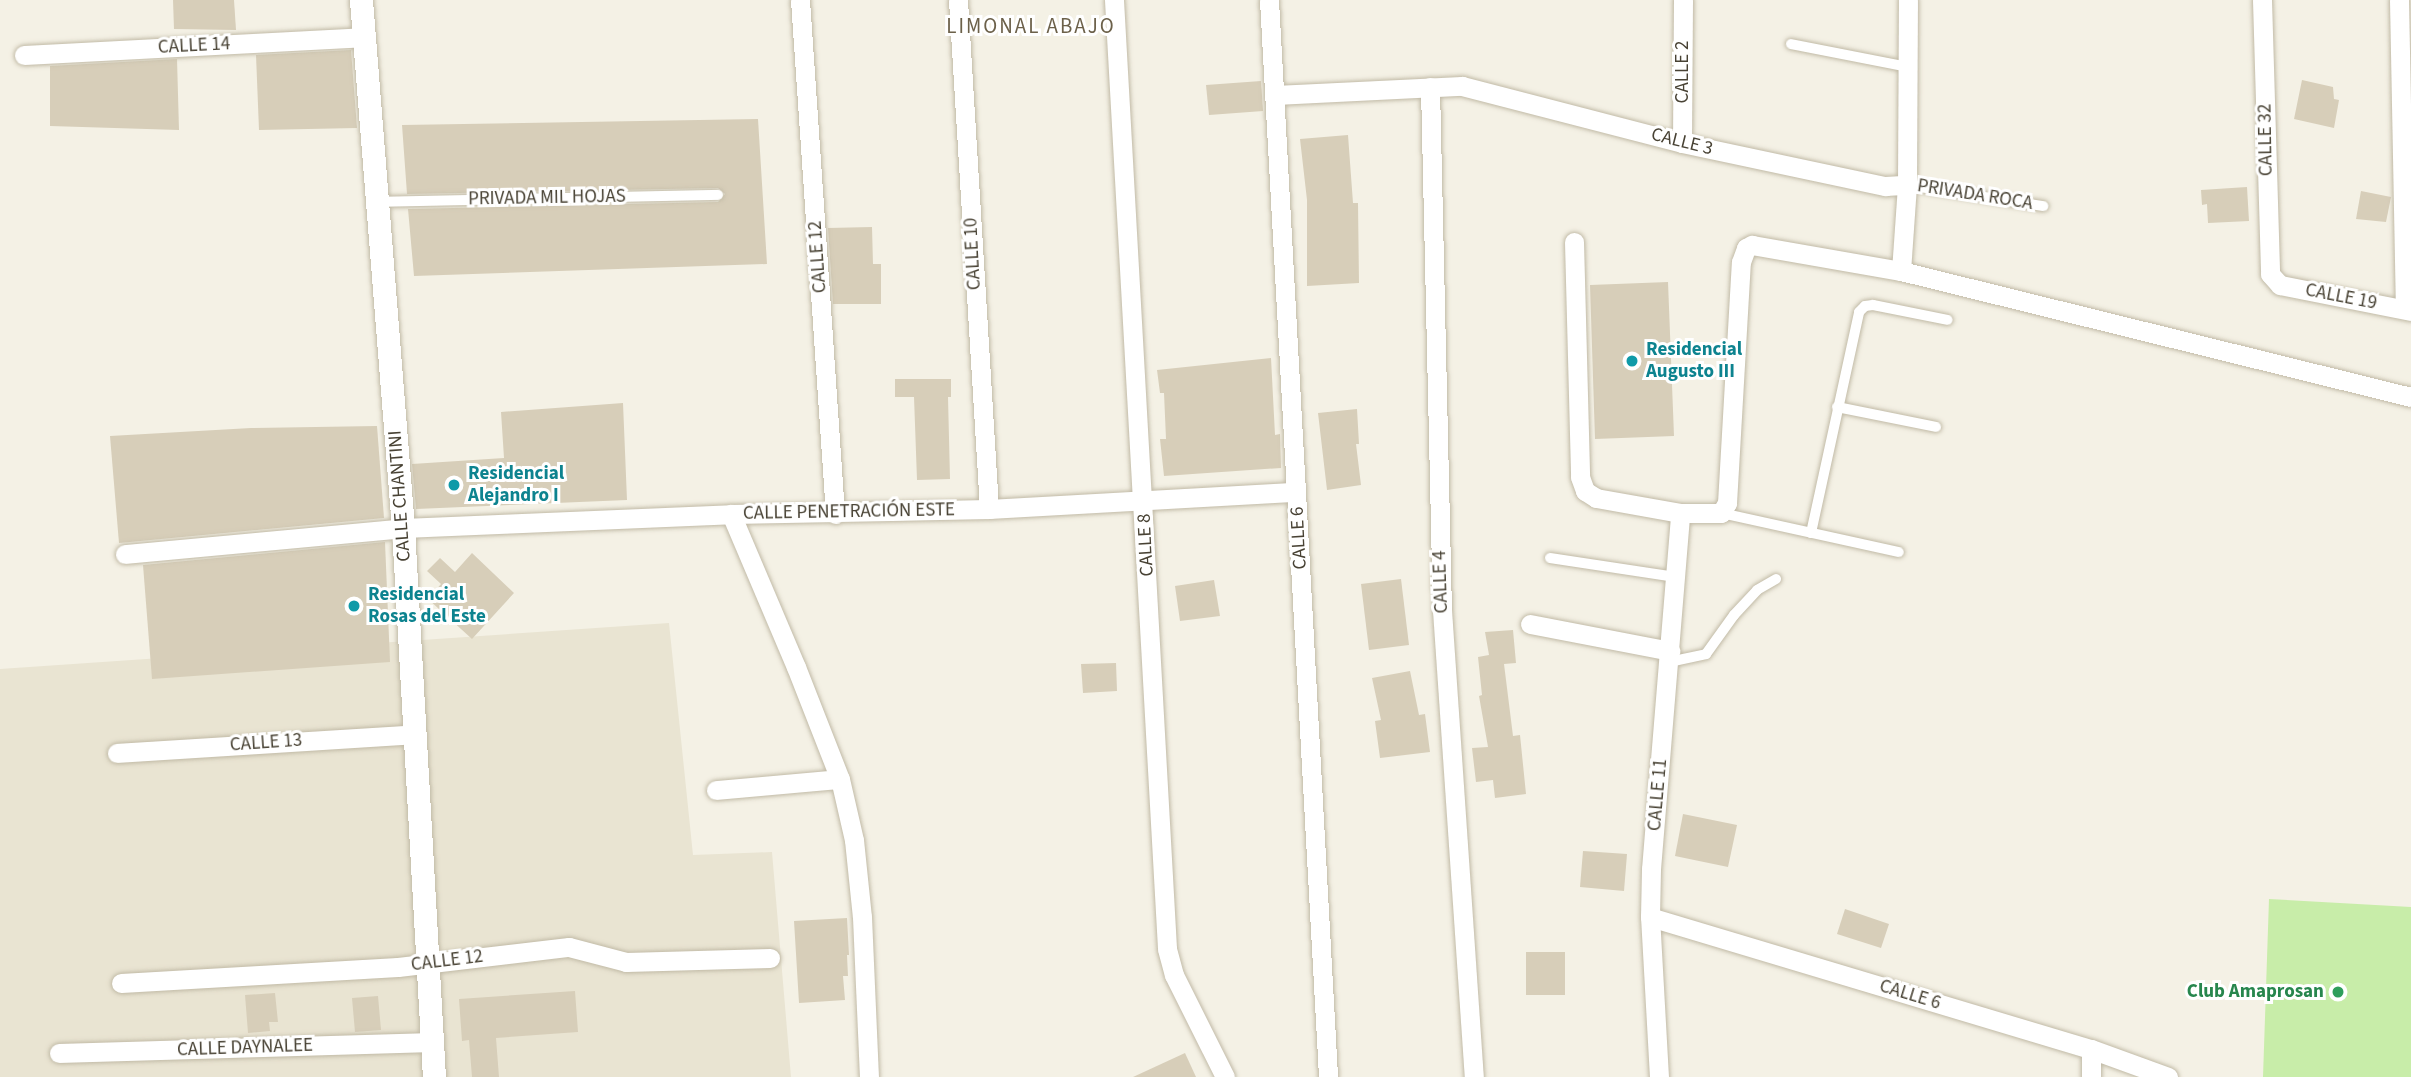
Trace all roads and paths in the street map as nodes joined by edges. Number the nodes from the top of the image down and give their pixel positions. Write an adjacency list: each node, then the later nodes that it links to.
1 (361, 0): 10 (street, CALLE CHANTINI)
2 (800, 0): 35 (street, CALLE 12)
3 (958, 0): 31 (street, CALLE 10)
4 (1114, 0): 30 (street, CALLE 8)
5 (1269, 0): 15 (street, CALLE 6)
6 (1684, 0): 16 (street, CALLE 2)
7 (1908, 0): 13 (street)
8 (2262, 0): 23 (street, CALLE 32)
9 (2399, 0): 24 (street)
10 (363, 37): 12 (street, CALLE 14); 19 (street, CALLE CHANTINI)
11 (1791, 44): 13 (lane)
12 (24, 55)
13 (1908, 67): 17 (street)
14 (1430, 87): 15 (street, CALLE 3); 16 (street, CALLE 3); 60 (street, CALLE 4)
15 (1275, 95): 29 (street, CALLE 6)
16 (1682, 144): 17 (street, CALLE 3)
17 (1907, 185): 20 (lane, PRIVADA ROCA); 22 (street)
18 (718, 195): 19 (lane, PRIVADA MIL HOJAS)
19 (375, 202): 36 (street, CALLE CHANTINI)
20 (2043, 206)
21 (1574, 242): 32 (street)
22 (1901, 271): 26 (street); 33 (street)
23 (2273, 279): 24 (street, CALLE 19)
24 (2408, 310)
25 (1948, 320): 27 (lane)
26 (2411, 397)
27 (1837, 407): 28 (lane); 37 (lane)
28 (1936, 428)
29 (1296, 492): 30 (street, CALLE PENETRACIÓN ESTE); 59 (street, CALLE 6)
30 (1143, 501): 31 (street, CALLE PENETRACIÓN ESTE); 58 (street, CALLE 8)
31 (989, 509): 35 (street, CALLE PENETRACIÓN ESTE)
32 (1680, 513): 33 (street); 41 (street, CALLE 11)
33 (1720, 513): 37 (lane)
34 (731, 514): 35 (street, CALLE PENETRACIÓN ESTE); 36 (street, CALLE PENETRACIÓN ESTE); 47 (street)
35 (835, 514)
36 (403, 528): 39 (street, CALLE PENETRACIÓN ESTE); 45 (street, CALLE CHANTINI)
37 (1811, 533): 38 (lane)
38 (1899, 552)
39 (125, 554)
40 (1550, 558): 41 (lane)
41 (1676, 577): 44 (street, CALLE 11)
42 (1776, 579): 44 (lane)
43 (1530, 624): 44 (street)
44 (1670, 656): 49 (street, CALLE 11)
45 (415, 734): 46 (street, CALLE 13); 51 (street, CALLE CHANTINI)
46 (117, 753)
47 (840, 779): 48 (street); 57 (street)
48 (716, 790)
49 (1650, 917): 54 (street, CALLE 6); 61 (street, CALLE 11)
50 (770, 958): 51 (street, CALLE 12)
51 (427, 963): 52 (street, CALLE 12); 53 (street, CALLE CHANTINI)
52 (121, 983)
53 (432, 1042): 55 (street, CALLE DAYNALEE); 56 (street, CALLE CHANTINI)
54 (2091, 1049): 62 (street); 63 (street, CALLE 6)
55 (59, 1053)
56 (434, 1077)
57 (869, 1077)
58 (1225, 1077)
59 (1328, 1077)
60 (1474, 1077)
61 (1659, 1077)
62 (2091, 1077)
63 (2168, 1077)

